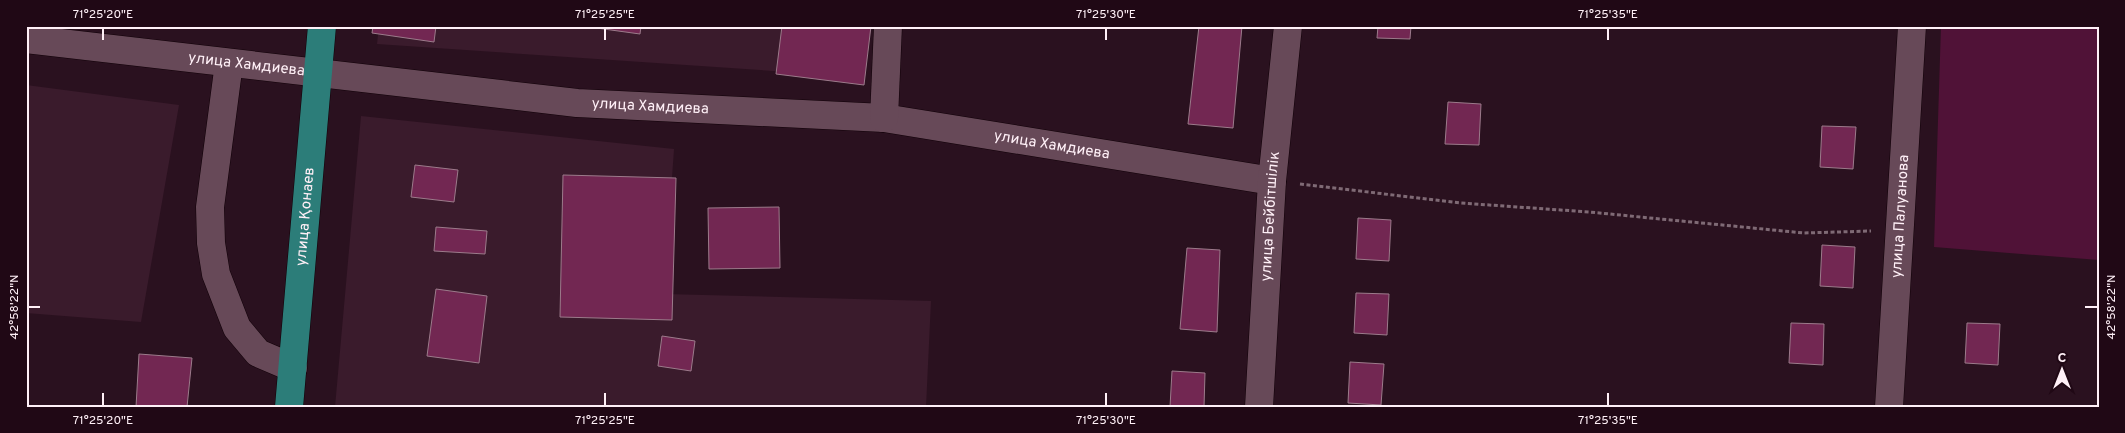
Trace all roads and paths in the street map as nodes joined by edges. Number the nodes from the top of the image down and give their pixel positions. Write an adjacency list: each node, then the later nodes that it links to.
1 (322, 26): 7 (main road, улица Қонаев)
2 (888, 26): 8 (street)
3 (1288, 26): 9 (street, улица Бейбітшілік)
4 (1912, 26): 10 (street, улица Палуанова)
5 (26, 39): 6 (street, улица Хамдиева)
6 (229, 63): 7 (street, улица Хамдиева); 11 (street)
7 (318, 72): 8 (street, улица Хамдиева); 11 (main road, улица Қонаев)
8 (884, 118): 9 (street, улица Хамдиева)
9 (1272, 181): 10 (path); 13 (street, улица Бейбітшілік)
10 (1901, 229): 14 (street, улица Палуанова)
11 (293, 368): 12 (main road, улица Қонаев)
12 (289, 407)
13 (1259, 407)
14 (1889, 407)

